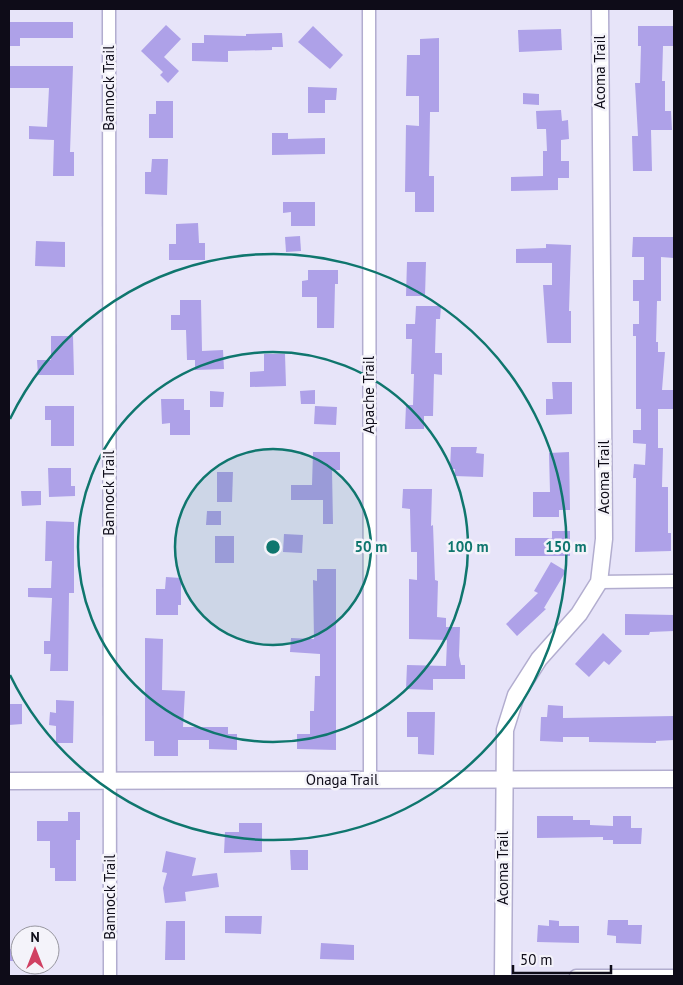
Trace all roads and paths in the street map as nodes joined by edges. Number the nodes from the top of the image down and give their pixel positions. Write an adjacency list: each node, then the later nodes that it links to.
1 (108, 9): 9 (street, Bannock Trail)
2 (369, 9): 7 (street, Apache Trail)
3 (600, 9): 5 (street, Acoma Trail)
4 (674, 581): 5 (street)
5 (599, 582): 10 (street, Acoma Trail)
6 (674, 779): 10 (street, Onaga Trail)
7 (370, 780): 9 (street, Onaga Trail); 10 (street, Onaga Trail)
8 (9, 781): 9 (street, Onaga Trail)
9 (110, 781): 11 (street, Bannock Trail)
10 (503, 781): 12 (street, Acoma Trail)
11 (110, 976)
12 (502, 976)
13 (576, 976): 14 (street)
14 (674, 976)

